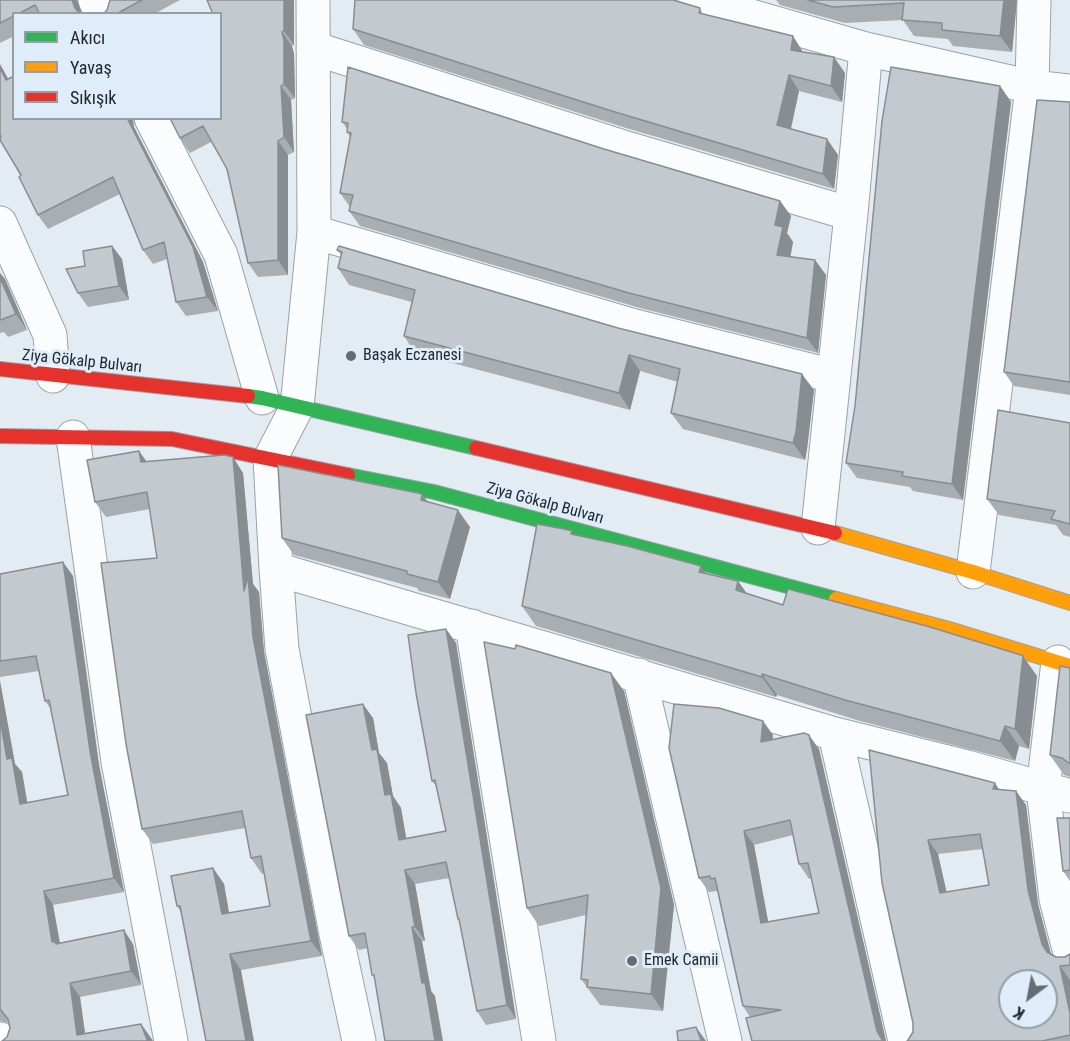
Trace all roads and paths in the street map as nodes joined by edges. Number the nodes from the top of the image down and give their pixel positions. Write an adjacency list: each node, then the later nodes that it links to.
1 (313, 0): 4 (street)
2 (695, 0): 5 (street)
3 (1034, 0): 6 (street)
4 (314, 48): 9 (street); 11 (street)
5 (867, 49): 6 (street); 9 (street)
6 (1032, 87): 7 (street); 22 (street)
7 (1070, 91)
8 (152, 120): 15 (street)
9 (851, 214): 14 (street)
10 (0, 223): 13 (street)
11 (314, 232): 14 (street); 16 (street)
12 (0, 369): 13 (main road, Ziya Gökalp Bulvarı)
13 (52, 376): 15 (main road, Ziya Gökalp Bulvarı)
14 (833, 376): 20 (street)
15 (262, 398): 16 (main road, Ziya Gökalp Bulvarı)
16 (297, 407): 19 (street); 20 (main road, Ziya Gökalp Bulvarı)
17 (0, 436): 18 (main road, Ziya Gökalp Bulvarı)
18 (73, 437): 19 (main road, Ziya Gökalp Bulvarı); 30 (street)
19 (270, 459): 21 (street); 25 (main road, Ziya Gökalp Bulvarı)
20 (818, 528): 22 (main road, Ziya Gökalp Bulvarı)
21 (276, 569): 24 (street); 31 (street)
22 (973, 572): 23 (main road, Ziya Gökalp Bulvarı)
23 (1070, 603)
24 (472, 626): 26 (street); 32 (street)
25 (1064, 664): 28 (street)
26 (639, 675): 27 (street); 33 (street)
27 (835, 734): 28 (street); 34 (street)
28 (1056, 793): 29 (street)
29 (1070, 953)
30 (171, 1041)
31 (359, 1041)
32 (540, 1041)
33 (725, 1041)
34 (905, 1041)

